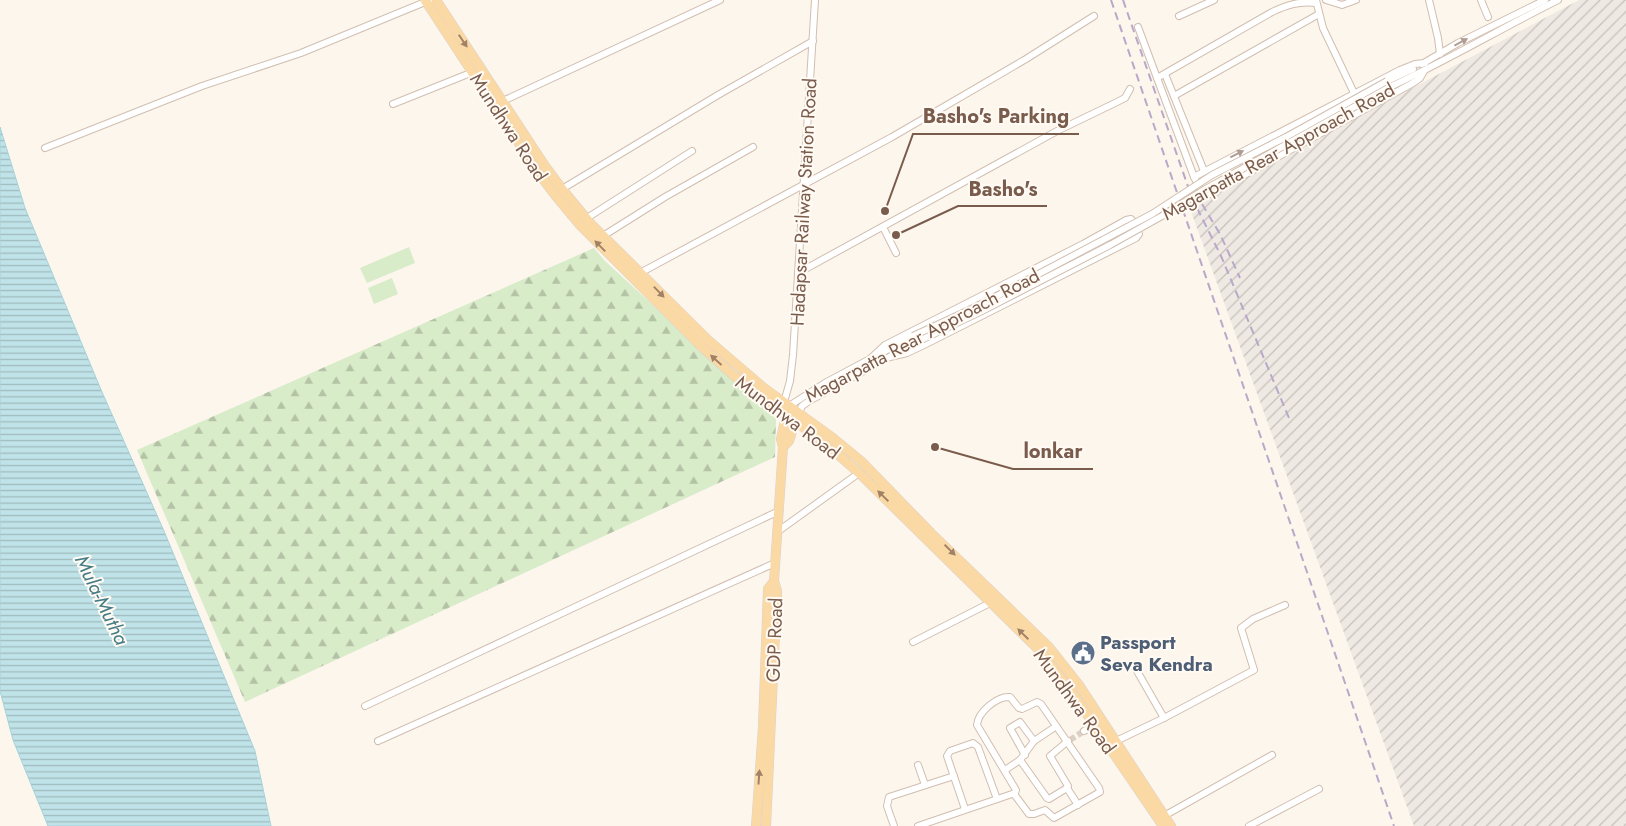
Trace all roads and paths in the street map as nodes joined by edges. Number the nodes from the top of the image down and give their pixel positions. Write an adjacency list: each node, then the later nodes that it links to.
1 (436, 0): 29 (main road, Mundhwa Road, one-way to 29)
2 (720, 0): 29 (street)
3 (815, 0): 18 (street, Hadapsar Railway Station Road)
4 (1214, 0): 15 (street)
5 (1326, 0): 6 (street)
6 (1356, 0)
7 (1429, 0): 19 (street)
8 (1481, 0): 16 (street)
9 (1546, 0): 19 (street, Magarpatta Rear Approach Road, one-way to 9)
10 (1558, 0): 21 (street, Magarpatta Rear Approach Road)
11 (427, 1): 22 (main road, Mundhwa Road); 32 (street)
12 (1316, 1): 13 (street); 23 (street)
13 (1319, 14): 27 (street); 28 (street)
14 (1094, 16): 36 (street)
15 (1179, 16)
16 (1488, 17)
17 (1138, 27): 24 (street)
18 (812, 41): 36 (street, Hadapsar Railway Station Road); 37 (street)
19 (1440, 54): 20 (street, Magarpatta Rear Approach Road)
20 (1425, 63): 25 (street, Magarpatta Rear Approach Road); 27 (street)
21 (1424, 71): 25 (street, Magarpatta Rear Approach Road); 35 (street)
22 (473, 72): 30 (street); 38 (main road, Mundhwa Road)
23 (1165, 74): 24 (street); 28 (street)
24 (1157, 78): 35 (street)
25 (1389, 84): 44 (street, Magarpatta Rear Approach Road, bridge)
26 (1130, 89): 39 (street)
27 (1354, 93): 34 (street, one-way to 27)
28 (1174, 96): 34 (street)
29 (503, 101): 37 (main road, Mundhwa Road)
30 (392, 104)
31 (753, 147): 40 (street)
32 (45, 148)
33 (692, 151): 38 (street)
34 (1204, 171): 35 (street)
35 (1194, 177)
36 (802, 186): 42 (street); 43 (street, Hadapsar Railway Station Road)
37 (562, 189): 38 (main road, Mundhwa Road)
38 (588, 224): 40 (main road, Mundhwa Road); 48 (main road, Mundhwa Road, one-way to 38)
39 (883, 227): 41 (street); 43 (street)
40 (603, 236): 42 (main road, Mundhwa Road)
41 (896, 252)
42 (640, 273): 47 (main road, Mundhwa Road, one-way to 47)
43 (798, 273): 47 (street, Hadapsar Railway Station Road)
44 (915, 339): 45 (street, Magarpatta Rear Approach Road); 46 (street, Magarpatta Rear Approach Road)
45 (890, 357): 46 (street); 49 (street, Magarpatta Rear Approach Road)
46 (870, 359): 47 (street, Magarpatta Rear Approach Road)
47 (786, 404): 48 (street, Magarpatta Rear Approach Road); 49 (main road, Mundhwa Road)
48 (786, 415): 49 (main road, Mundhwa Road); 50 (main road, Magarpatta Rear Approach Road)
49 (797, 417): 50 (main road, Magarpatta Rear Approach Road); 51 (main road, Mundhwa Road); 53 (main road, Mundhwa Road)
50 (783, 448): 52 (main road)
51 (859, 473): 53 (main road, Mundhwa Road, one-way to 51); 54 (street)
52 (779, 511): 54 (main road); 62 (street)
53 (905, 511): 57 (main road, Mundhwa Road); 60 (main road, Mundhwa Road, one-way to 60)
54 (777, 532): 55 (main road)
55 (775, 563): 56 (main road); 67 (street)
56 (774, 581): 84 (main road, GDP Road, one-way to 56); 85 (main road, GDP Road)
57 (990, 603): 59 (street); 60 (main road, Mundhwa Road, one-way to 57)
58 (1285, 605): 63 (street)
59 (914, 642)
60 (1046, 650): 64 (main road, Mundhwa Road); 70 (main road, Mundhwa Road)
61 (1137, 671): 63 (street)
62 (365, 706)
63 (1164, 718): 70 (street)
64 (1094, 725): 66 (street); 70 (main road, Mundhwa Road)
65 (1055, 727): 68 (street); 69 (street); 74 (street)
66 (1084, 731)
67 (378, 741)
68 (1034, 741): 72 (street); 72 (street)
69 (1068, 741): 77 (street); 81 (street)
70 (1112, 743): 83 (main road, Mundhwa Road); 88 (main road, Mundhwa Road)
71 (1272, 755): 83 (street)
72 (1023, 757): 74 (street); 77 (street)
73 (918, 765): 76 (street)
74 (1005, 770): 79 (street)
75 (954, 776): 76 (street); 80 (street); 82 (street)
76 (925, 785): 86 (street)
77 (1067, 788): 81 (street)
78 (1319, 790): 90 (street)
79 (1014, 794): 80 (street); 81 (street)
80 (997, 799): 82 (street)
81 (1078, 805)
82 (965, 809): 87 (street)
83 (1164, 816): 89 (main road, Mundhwa Road)
84 (756, 826)
85 (766, 826)
86 (894, 826)
87 (918, 826)
88 (1163, 826)
89 (1171, 826)
90 (1249, 826)

